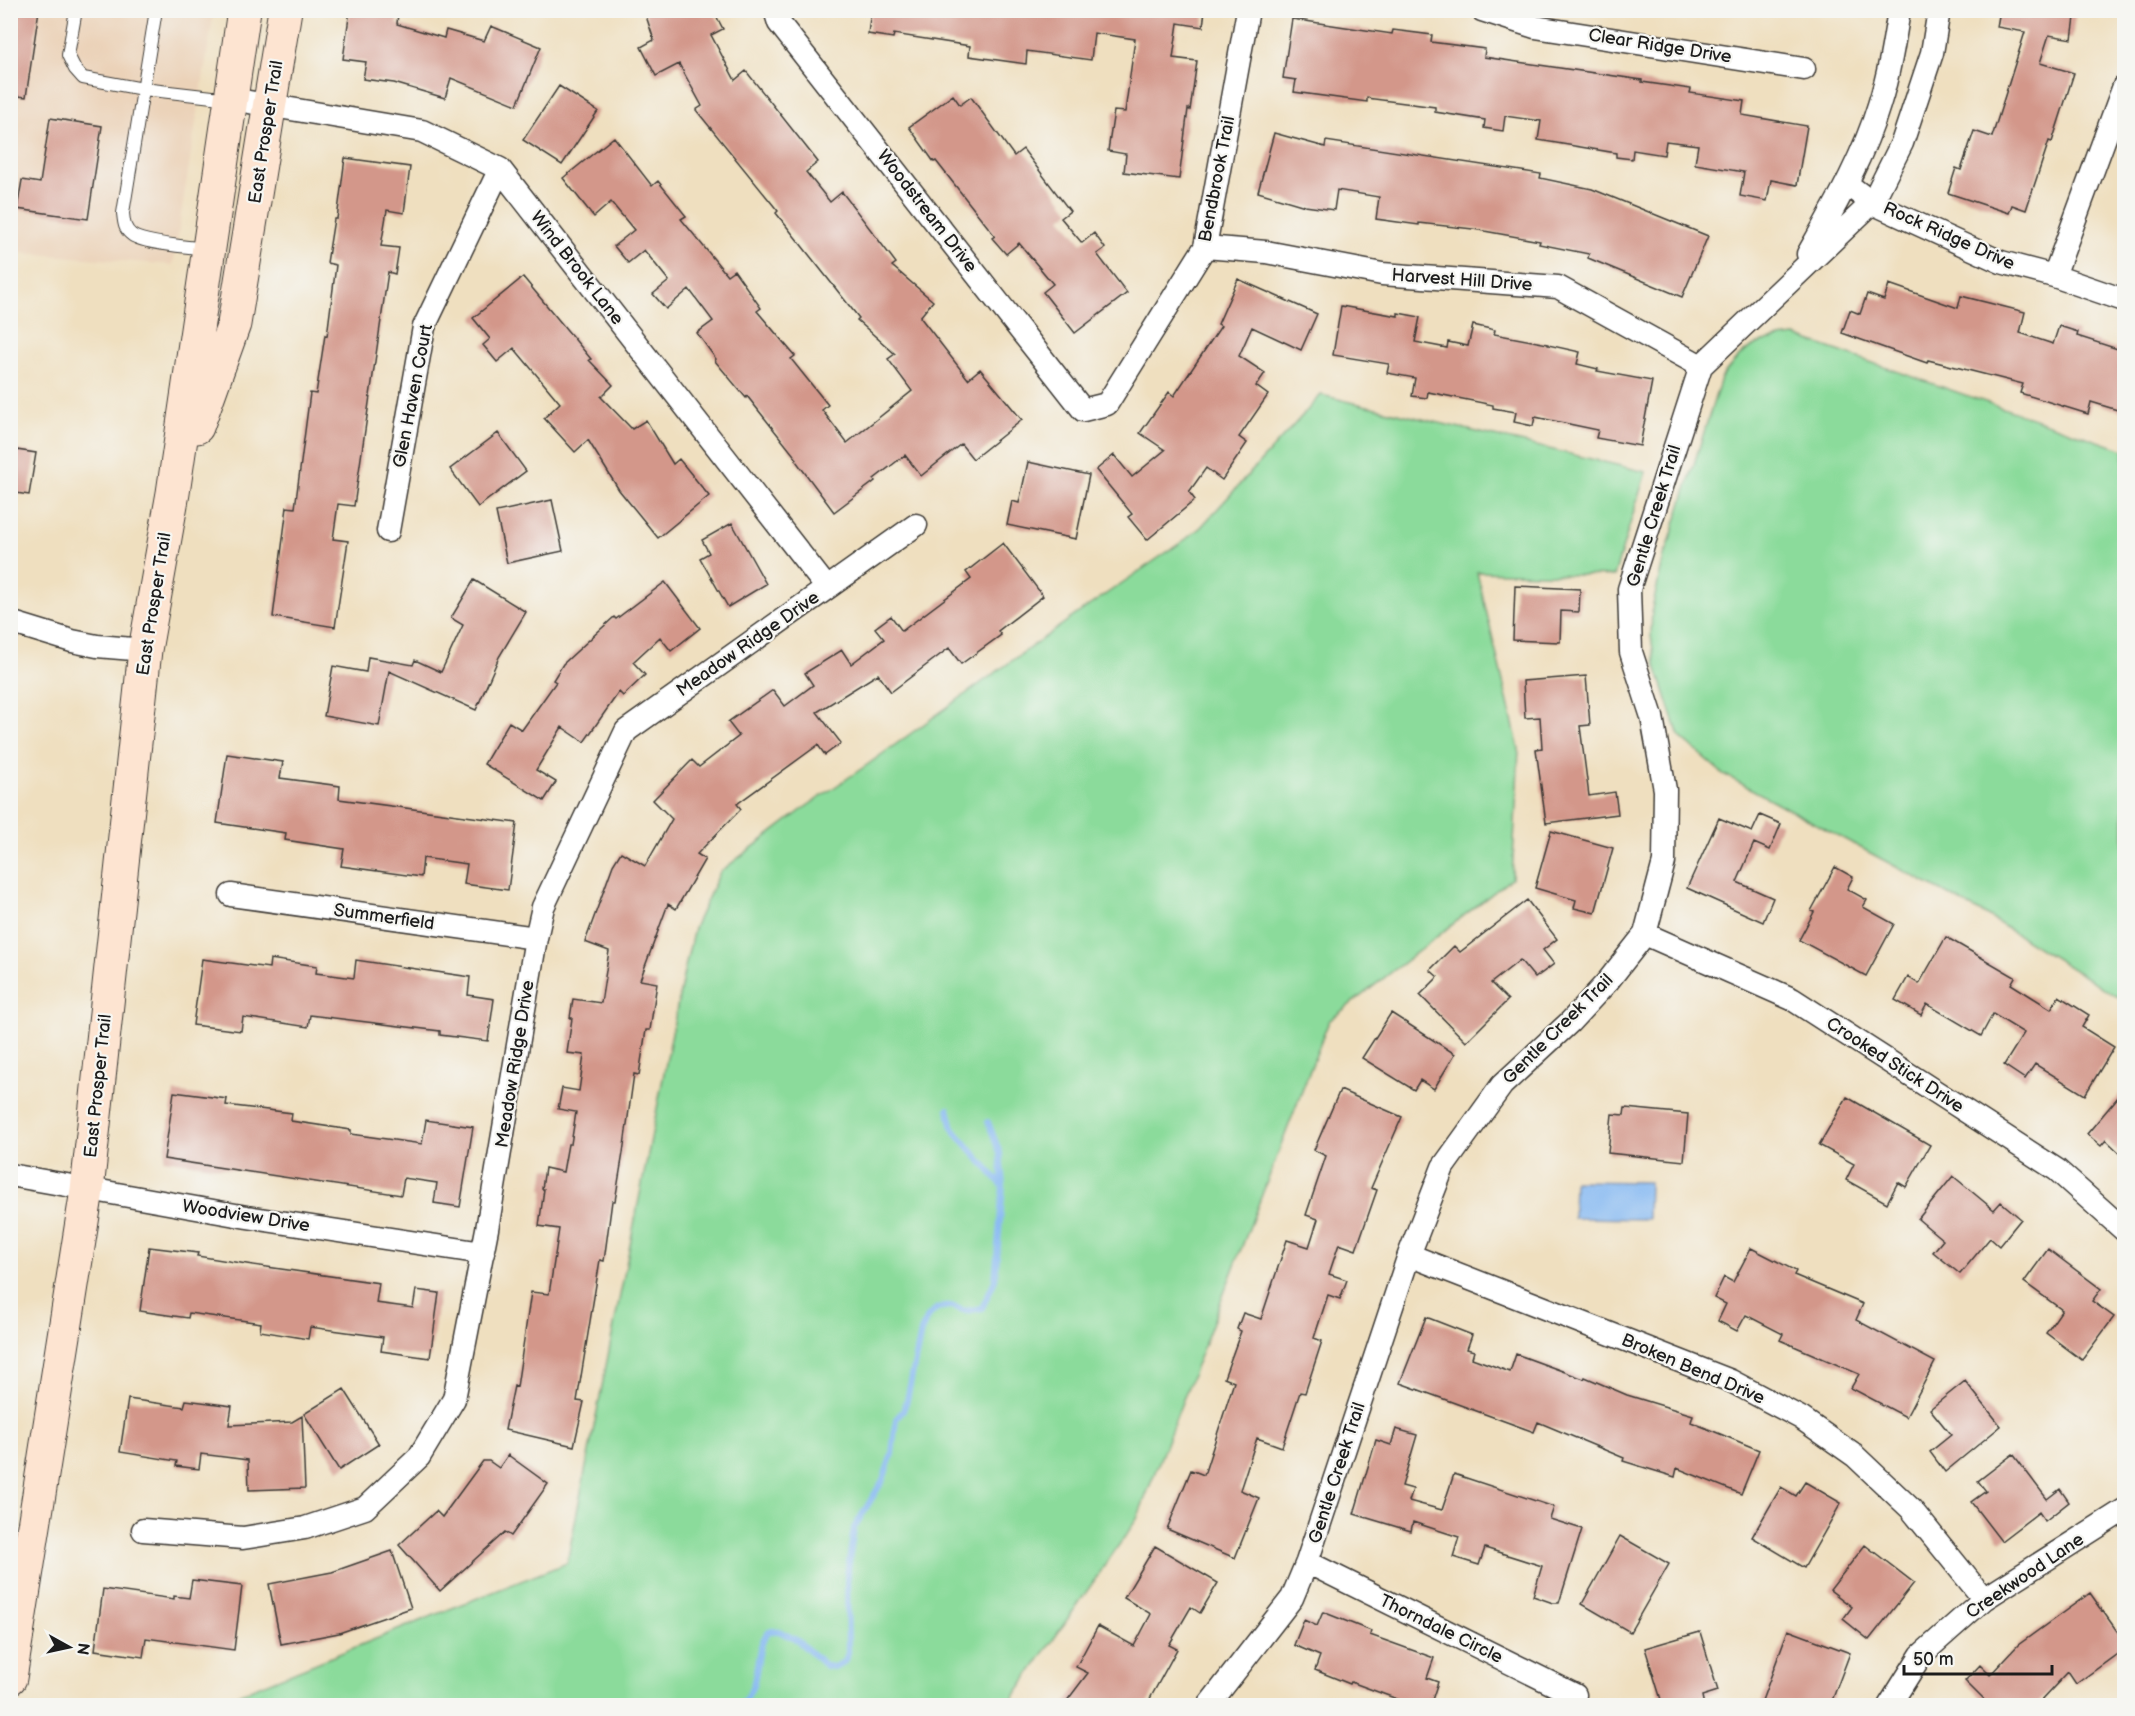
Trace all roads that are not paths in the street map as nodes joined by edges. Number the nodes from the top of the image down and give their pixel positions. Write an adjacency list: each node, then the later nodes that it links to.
1 (76, 10): 12 (lane)
2 (156, 10): 12 (lane)
3 (244, 10): 13 (main road, East Prosper Trail)
4 (285, 10): 14 (main road, East Prosper Trail)
5 (775, 10): 24 (street, Woodstream Drive)
6 (1248, 10): 18 (street, Bendbrook Trail)
7 (1482, 10): 10 (street, Clear Ridge Drive)
8 (1899, 10): 16 (street, Gentle Creek Trail)
9 (1939, 10): 17 (street, Gentle Creek Trail)
10 (1804, 69)
11 (2124, 86): 20 (street)
12 (143, 89): 13 (lane); 19 (lane)
13 (231, 99): 14 (street, Wind Brook Lane); 19 (main road, East Prosper Trail)
14 (270, 106): 15 (street, Wind Brook Lane); 25 (main road, East Prosper Trail)
15 (500, 169): 27 (street, Glen Haven Court); 28 (street, Wind Brook Lane)
16 (1847, 184): 17 (street, Rock Ridge Drive); 21 (street, Gentle Creek Trail)
17 (1872, 202): 20 (street, Rock Ridge Drive); 21 (street, Gentle Creek Trail)
18 (1204, 247): 23 (street, Harvest Hill Drive); 24 (street, Bendbrook Trail)
19 (209, 249): 25 (main road, East Prosper Trail)
20 (2054, 276): 22 (street, Rock Ridge Drive)
21 (1796, 277): 23 (street, Gentle Creek Trail)
22 (2124, 300)
23 (1701, 366): 32 (street, Gentle Creek Trail)
24 (1083, 410)
25 (173, 493): 30 (main road, East Prosper Trail)
26 (916, 525): 28 (street, Meadow Ridge Drive)
27 (388, 531)
28 (827, 588): 33 (street, Meadow Ridge Drive)
29 (10, 622): 30 (street)
30 (145, 650): 35 (main road, East Prosper Trail)
31 (231, 895): 33 (street, Summerfield)
32 (1645, 934): 36 (street, Crooked Stick Drive); 38 (street, Gentle Creek Trail)
33 (536, 938): 37 (street, Meadow Ridge Drive)
34 (10, 1175): 35 (street, Woodview Drive)
35 (87, 1190): 37 (street, Woodview Drive); 43 (main road, East Prosper Trail)
36 (2124, 1230)
37 (483, 1253): 40 (street, Meadow Ridge Drive)
38 (1409, 1255): 41 (street, Gentle Creek Trail); 42 (street, Broken Bend Drive)
39 (2124, 1510): 42 (street, Creekwood Lane)
40 (143, 1530)
41 (1307, 1562): 44 (street, Thorndale Circle); 45 (street, Gentle Creek Trail)
42 (1984, 1599): 46 (street, Creekwood Lane)
43 (10, 1678)
44 (1575, 1695)
45 (1208, 1706)
46 (1889, 1706)

